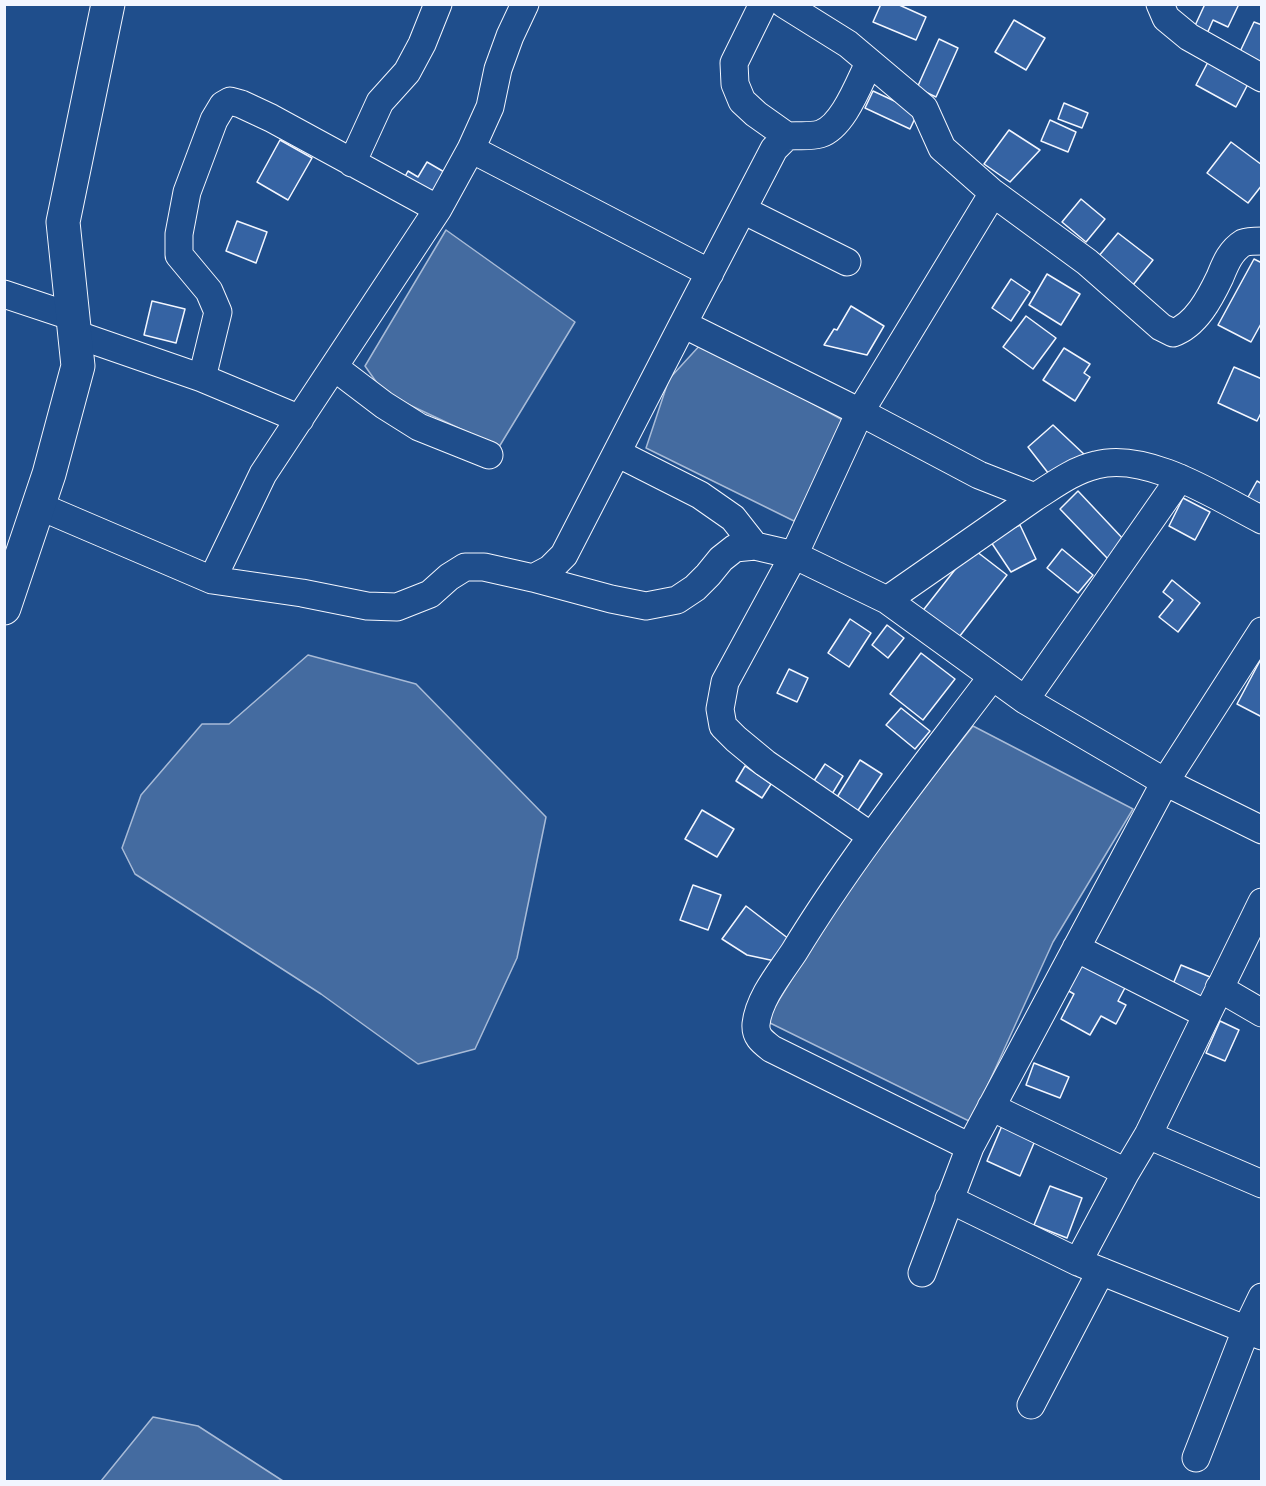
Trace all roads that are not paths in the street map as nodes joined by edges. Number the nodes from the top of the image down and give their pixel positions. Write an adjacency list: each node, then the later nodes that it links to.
1 (108, 4): 20 (street)
2 (438, 4): 11 (street)
3 (525, 4): 10 (street)
4 (763, 4): 9 (street)
5 (1160, 4): 8 (street)
6 (788, 5): 7 (street)
7 (869, 63): 9 (street); 12 (street)
8 (1262, 78)
9 (787, 136): 14 (street)
10 (471, 149): 13 (street); 17 (street)
11 (352, 163): 13 (street); 22 (street)
12 (993, 194): 15 (street); 23 (street)
13 (438, 209): 21 (street)
14 (743, 210): 16 (street); 17 (street)
15 (1262, 240)
16 (847, 262)
17 (710, 273): 19 (street)
18 (4, 294): 20 (street)
19 (683, 324): 23 (street); 25 (street)
20 (74, 325): 22 (street); 29 (street)
21 (334, 368): 24 (street); 26 (street)
22 (202, 378): 24 (street)
23 (860, 412): 28 (street); 32 (street)
24 (300, 419): 34 (street)
25 (617, 453): 31 (street); 33 (street)
26 (489, 455)
27 (1180, 478): 28 (street); 30 (street); 39 (street)
28 (1035, 497): 35 (street)
29 (39, 506): 34 (street); 36 (street)
30 (1262, 520)
31 (755, 546): 32 (street); 33 (street)
32 (794, 555): 35 (street); 42 (street)
33 (533, 578): 34 (street)
34 (212, 580)
35 (887, 600): 38 (street)
36 (4, 608)
37 (1262, 631): 40 (street)
38 (992, 677): 39 (street); 42 (street)
39 (1024, 700): 40 (street)
40 (1165, 782): 41 (street); 44 (street)
41 (1262, 830)
42 (871, 836): 50 (street)
43 (1262, 902): 45 (street)
44 (1076, 948): 47 (street); 48 (street)
45 (1219, 988): 46 (street); 47 (street)
46 (1262, 1012)
47 (1206, 1014): 49 (street)
48 (991, 1107): 50 (street); 51 (street)
49 (1148, 1135): 51 (street); 52 (street)
50 (969, 1147): 53 (street)
51 (1126, 1172): 54 (street)
52 (1262, 1184)
53 (949, 1199): 54 (street); 55 (street)
54 (1090, 1267): 57 (street); 58 (street)
55 (922, 1274)
56 (1262, 1297): 57 (street)
57 (1254, 1333): 59 (street)
58 (1031, 1405)
59 (1196, 1458)

